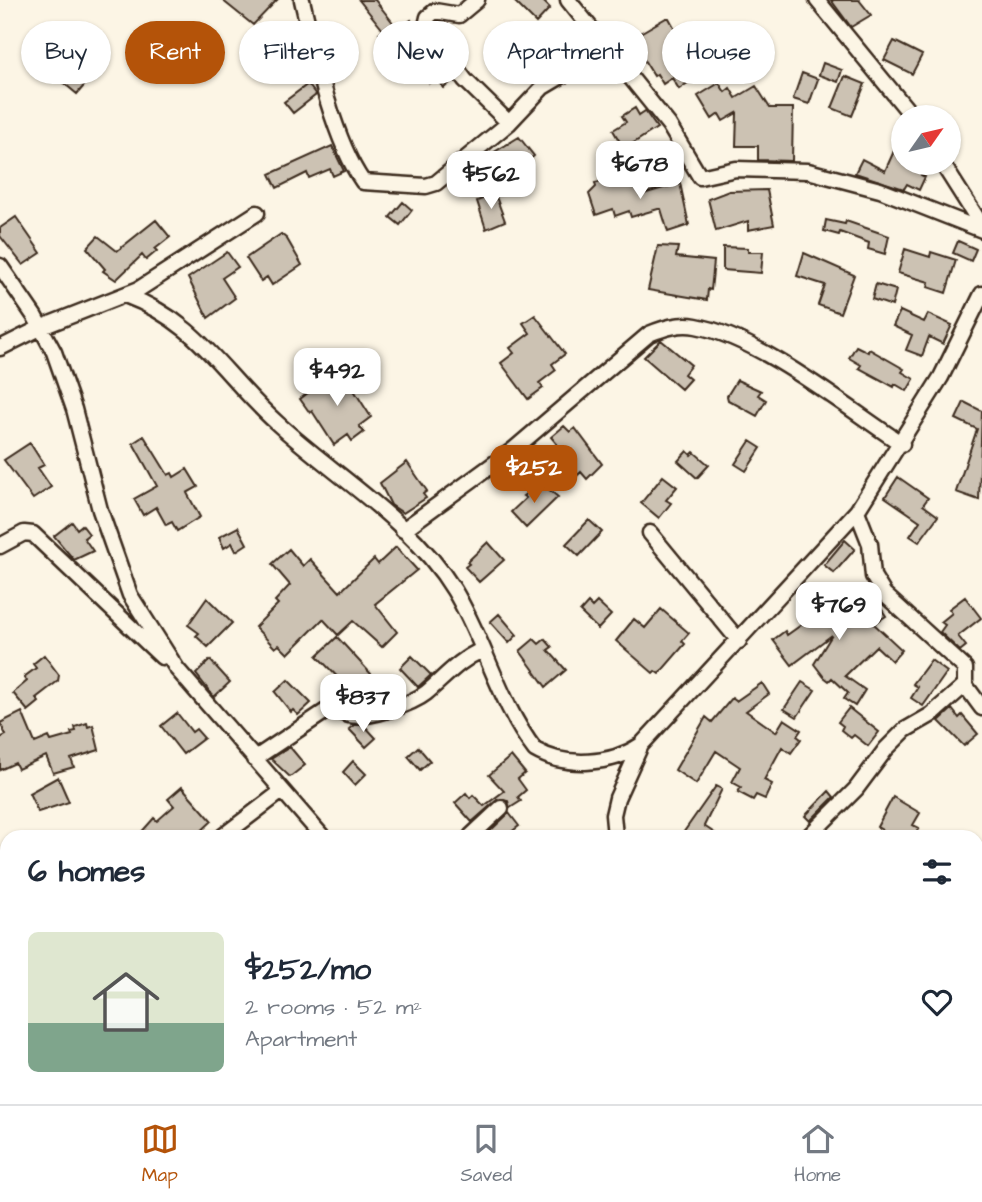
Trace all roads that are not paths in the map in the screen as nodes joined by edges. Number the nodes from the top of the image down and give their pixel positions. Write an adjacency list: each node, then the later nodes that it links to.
1 (302, 0): 9 (street)
2 (477, 0): 9 (street)
3 (568, 0): 5 (street)
4 (817, 0): 8 (street)
5 (585, 21)
6 (548, 84): 9 (street)
7 (636, 84): 12 (street)
8 (904, 105)
9 (509, 123)
10 (949, 175): 12 (street)
11 (257, 213): 15 (street)
12 (982, 228)
13 (0, 267): 16 (street)
14 (982, 294): 18 (street)
15 (125, 295): 16 (street); 20 (street)
16 (42, 327): 17 (street); 25 (street)
17 (0, 348)
18 (902, 443): 19 (street); 20 (street)
19 (857, 512): 23 (street); 26 (street)
20 (403, 530): 24 (street)
21 (650, 533): 23 (street)
22 (0, 546): 25 (street)
23 (739, 641): 28 (street)
24 (482, 650): 28 (street); 29 (street)
25 (177, 669): 29 (street)
26 (965, 685): 27 (street); 36 (street)
27 (982, 708)
28 (641, 746): 35 (street)
29 (254, 759): 30 (street)
30 (282, 791): 32 (street); 33 (street)
31 (501, 808): 34 (street)
32 (231, 830)
33 (318, 830)
34 (477, 830)
35 (614, 830)
36 (815, 830)

